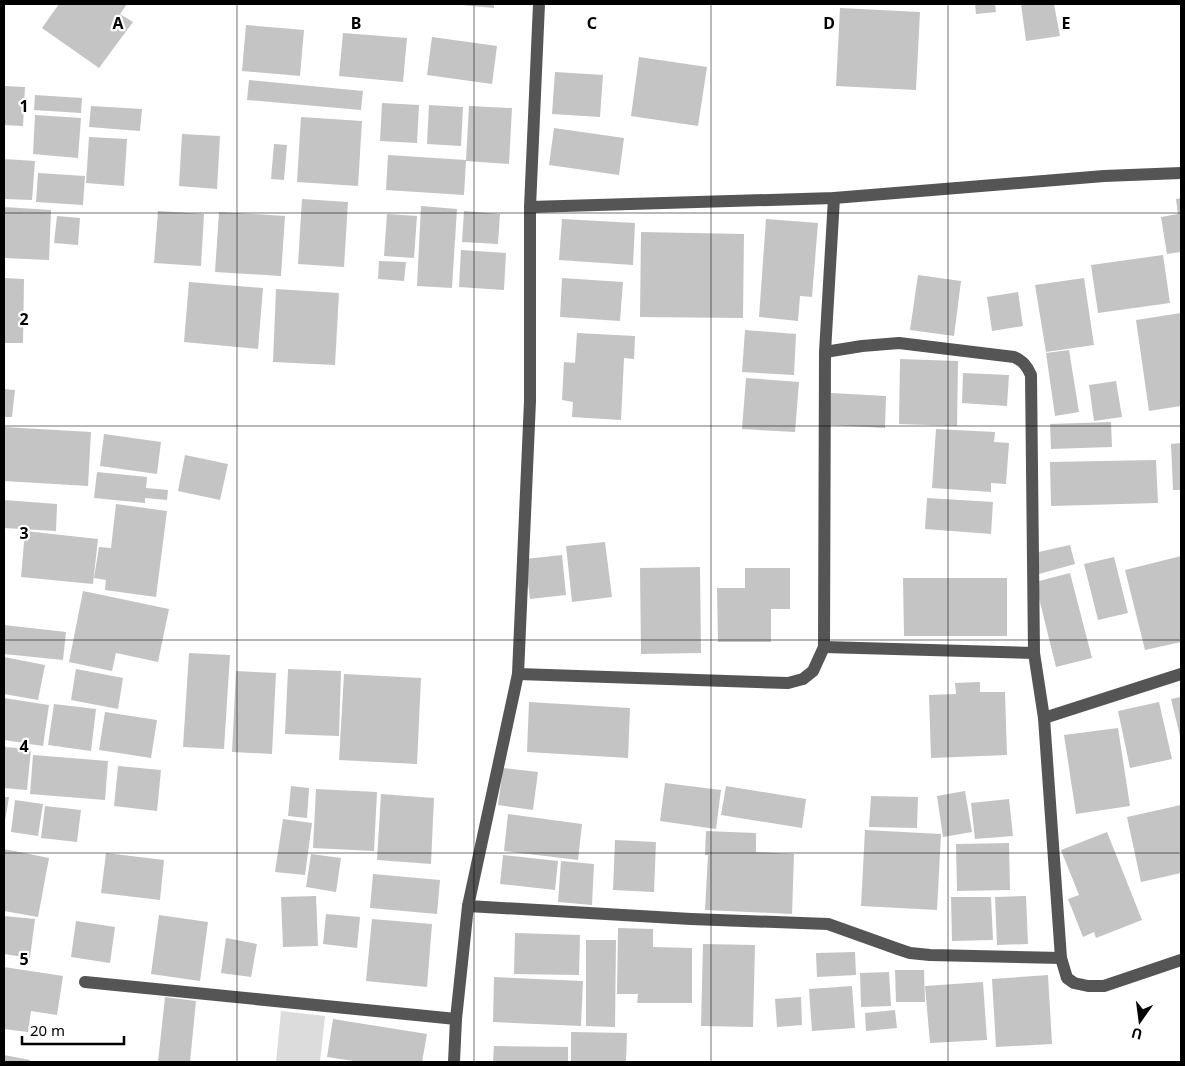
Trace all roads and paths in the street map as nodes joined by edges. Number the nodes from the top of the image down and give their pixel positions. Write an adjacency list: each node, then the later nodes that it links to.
1 (539, 4): 4 (street)
2 (1181, 173): 3 (street)
3 (834, 198): 4 (street); 5 (street)
4 (530, 207): 8 (street)
5 (825, 352): 6 (street); 7 (street)
6 (824, 647): 7 (street); 8 (street)
7 (1034, 653): 10 (street)
8 (518, 674): 11 (street)
9 (1181, 674): 10 (street)
10 (1044, 718): 12 (street)
11 (468, 906): 12 (street); 15 (street)
12 (1060, 958): 13 (street)
13 (1181, 960)
14 (85, 982): 15 (street)
15 (456, 1019): 16 (street)
16 (454, 1062)

